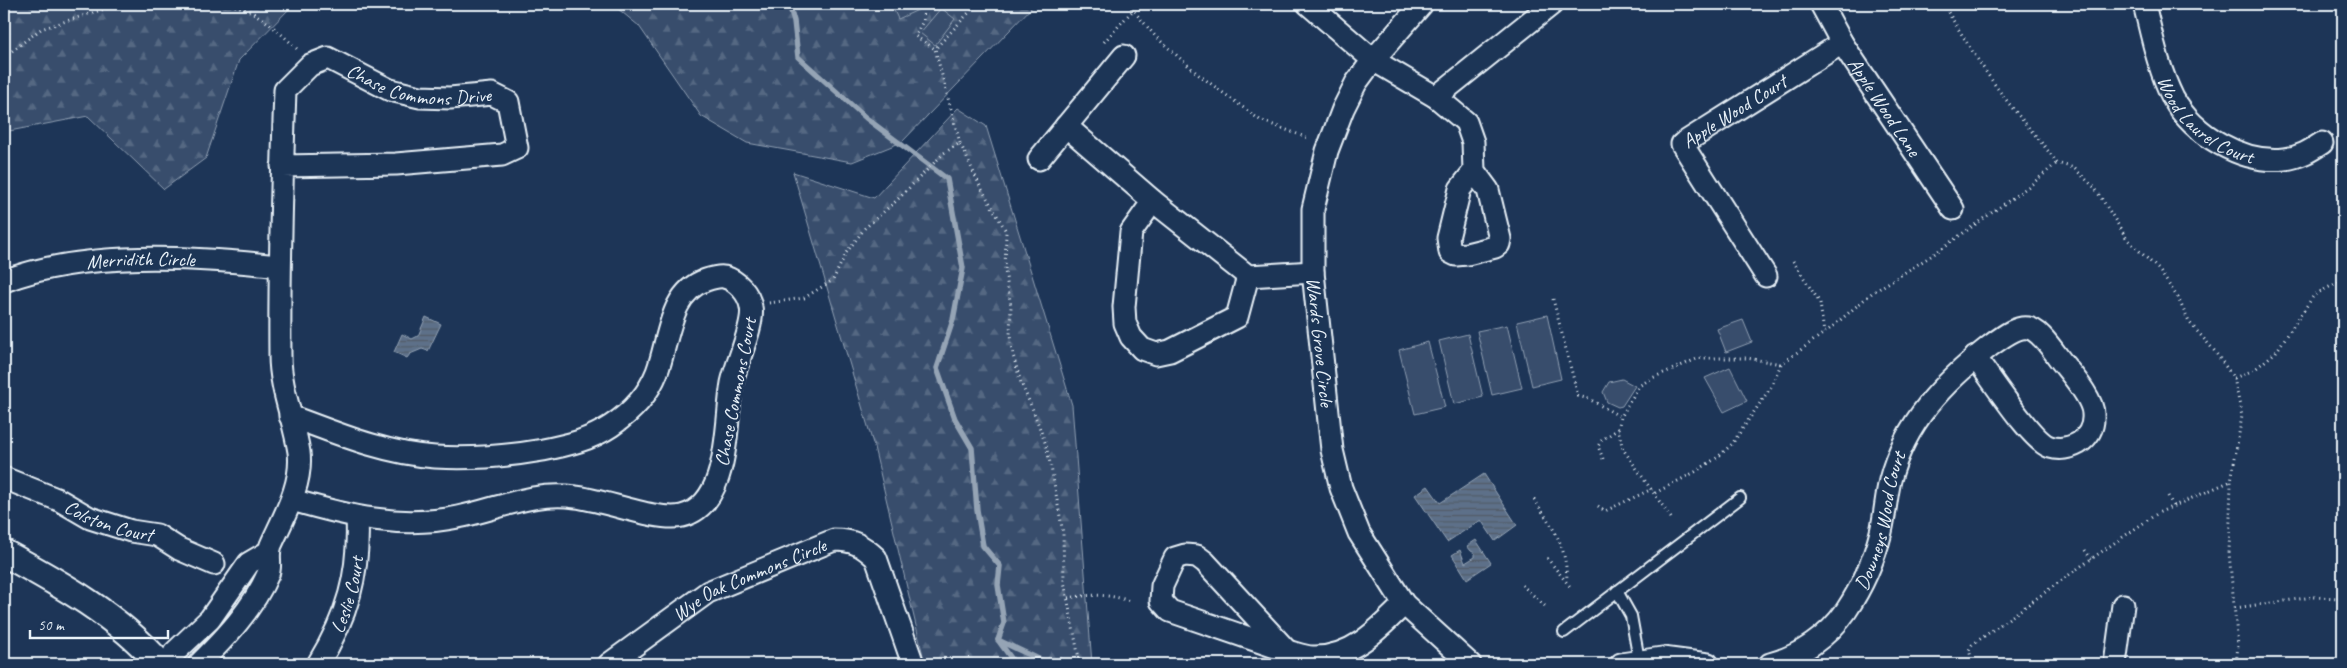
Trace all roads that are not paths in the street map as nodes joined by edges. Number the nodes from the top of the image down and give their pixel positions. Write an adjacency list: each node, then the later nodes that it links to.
1 (1308, 4): 8 (street)
2 (1422, 4): 8 (street, Wards Grove Circle)
3 (1552, 4): 9 (street)
4 (1821, 4): 6 (street, Apple Wood Lane)
5 (2144, 4): 11 (street, Wood Laurel Court)
6 (1842, 43): 16 (street, Apple Wood Lane); 20 (street, Apple Wood Court)
7 (1124, 56): 10 (street)
8 (1373, 60): 9 (street); 18 (street, Wards Grove Circle)
9 (1436, 97): 14 (street)
10 (1066, 126): 12 (street); 15 (street)
11 (2322, 143)
12 (1039, 159)
13 (282, 166): 13 (street, Chase Commons Drive); 17 (street, Chase Commons Drive)
14 (1474, 171)
15 (1154, 201): 19 (street); 19 (street)
16 (1953, 208)
17 (279, 266): 21 (street, Merridith Circle); 23 (street, Chase Commons Drive)
18 (1313, 272): 19 (street); 32 (street, Wards Grove Circle)
19 (1248, 276)
20 (1766, 276)
21 (4, 281)
22 (1976, 357): 22 (street, Downeys Wood Court); 45 (street, Downeys Wood Court)
23 (290, 416): 26 (street, Chase Commons Drive); 27 (street, Chase Commons Court)
24 (4, 478): 30 (street, Colston Court)
25 (1740, 498): 31 (lane)
26 (292, 500): 27 (street, Chase Commons Court); 28 (street, Chase Commons Drive)
27 (357, 518): 40 (street, Leslie Court)
28 (268, 552): 38 (street); 39 (street, Chase Commons Drive)
29 (4, 554): 37 (street)
30 (214, 564)
31 (1617, 591): 34 (lane); 36 (lane)
32 (1404, 604): 35 (street); 43 (street, Wards Grove Circle)
33 (2123, 605): 46 (street)
34 (1564, 632)
35 (1285, 658): 35 (street)
36 (1630, 662): 44 (street)
37 (160, 664)
38 (171, 664)
39 (199, 664)
40 (318, 664)
41 (609, 664): 42 (street, Wye Oak Commons Circle)
42 (913, 664)
43 (1470, 664)
44 (1708, 664)
45 (1770, 664)
46 (2115, 664)

